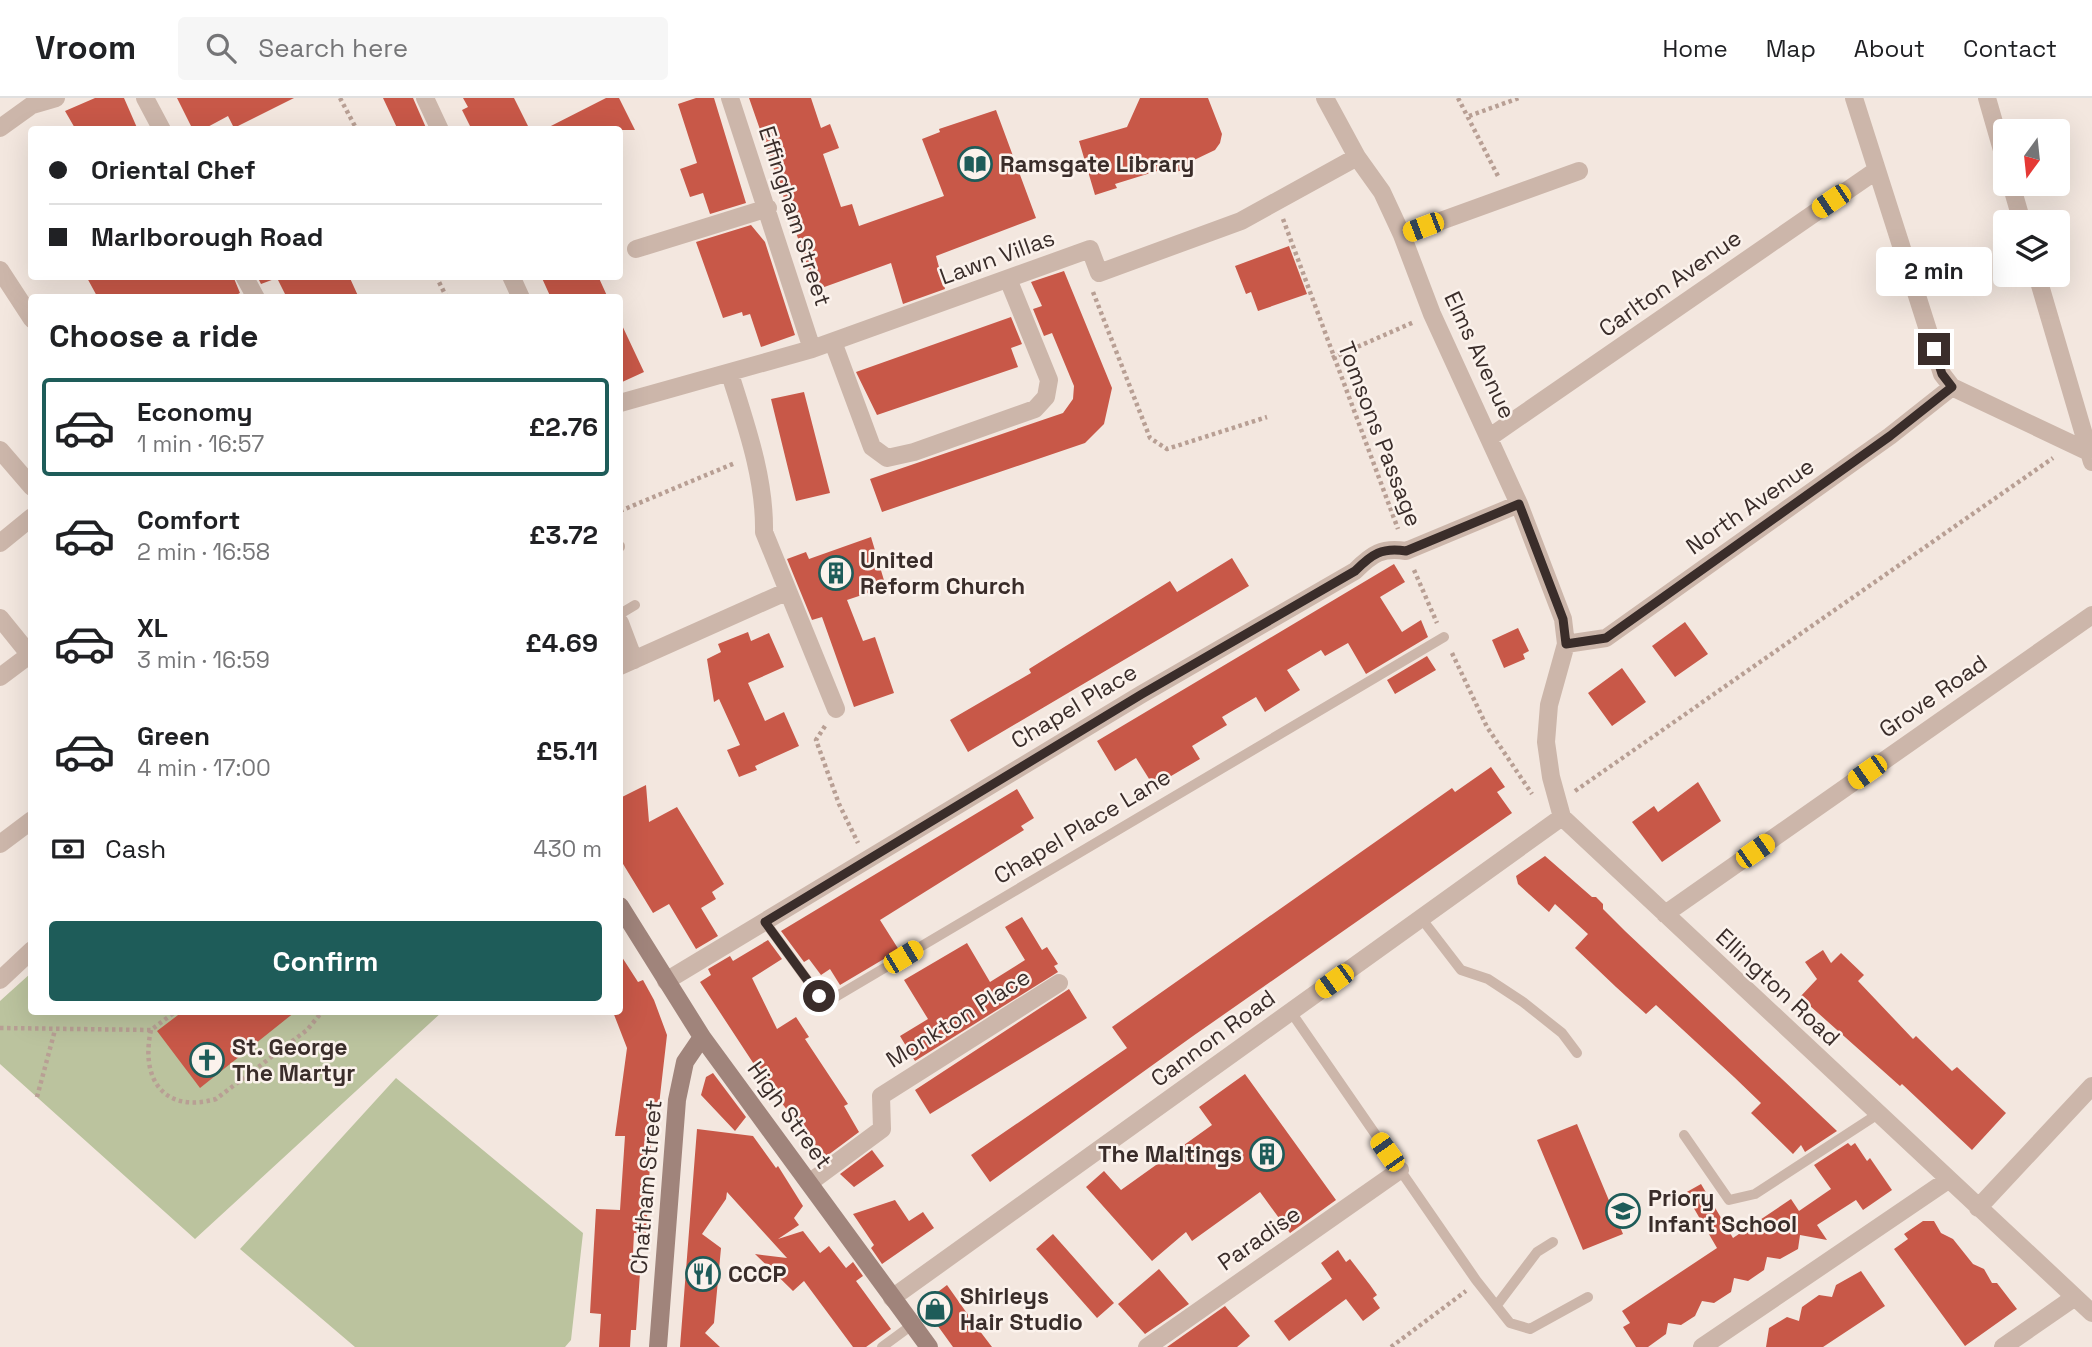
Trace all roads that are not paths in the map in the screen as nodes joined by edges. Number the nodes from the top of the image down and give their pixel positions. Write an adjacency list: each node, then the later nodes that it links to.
1 (56, 98): 11 (street)
2 (145, 98): 9 (street)
3 (425, 98): 10 (street)
4 (730, 98): 15 (street, Effingham Street)
5 (1325, 98): 12 (street, Elms Avenue)
6 (1854, 98): 13 (street)
7 (1987, 98): 8 (street)
8 (1993, 119)
9 (160, 126)
10 (438, 126)
11 (0, 128)
12 (1357, 157): 16 (street, Elms Avenue); 19 (street, Lawn Villas)
13 (1877, 170): 25 (street); 27 (street, Carlton Avenue)
14 (1579, 171): 16 (street)
15 (768, 208): 17 (street); 23 (street, Effingham Street)
16 (1402, 235): 27 (street, Elms Avenue)
17 (636, 249)
18 (0, 270): 21 (street)
19 (1008, 279): 22 (street, Lawn Villas); 22 (street)
20 (2041, 287): 29 (street)
21 (28, 312)
22 (833, 342): 23 (street, Lawn Villas)
23 (812, 349): 24 (street, Lawn Villas)
24 (730, 374): 26 (street, Lawn Villas); 34 (street)
25 (1952, 387): 29 (street); 41 (street, North Avenue)
26 (623, 402)
27 (1490, 437): 31 (street, Elms Avenue)
28 (0, 450): 30 (street)
29 (2090, 454)
30 (28, 482)
31 (1519, 504): 41 (street, Elms Avenue); 53 (street, Chapel Place)
32 (28, 520): 33 (street)
33 (0, 543)
34 (788, 591): 44 (street); 46 (street)
35 (635, 606): 36 (lane)
36 (623, 612)
37 (2092, 614): 51 (street, Grove Road)
38 (0, 618): 42 (street)
39 (1444, 637): 53 (lane, Chapel Place Lane)
40 (623, 640): 44 (street)
41 (1566, 644): 47 (street)
42 (28, 651)
43 (28, 656): 45 (street)
44 (627, 663)
45 (0, 677)
46 (836, 709)
47 (1559, 811): 51 (street, Ellington Road); 52 (street, Cannon Road)
48 (28, 823): 49 (street)
49 (0, 844)
50 (623, 911): 56 (street, High Street)
51 (1665, 914): 62 (street, Ellington Road)
52 (1421, 918): 58 (street, Cannon Road); 60 (lane)
53 (765, 922): 56 (street, Chapel Place)
54 (28, 954): 55 (street)
55 (0, 980)
56 (666, 981): 59 (street, High Street)
57 (1059, 983): 66 (street, Monkton Place)
58 (1291, 1012): 64 (lane); 71 (street, Cannon Road)
59 (702, 1037): 66 (street, High Street); 75 (street, Chatham Street)
60 (1577, 1053)
61 (2092, 1086): 67 (street)
62 (1878, 1114): 63 (lane); 65 (street, Ellington Road)
63 (1684, 1135)
64 (1400, 1170): 72 (lane); 78 (street, Paradise)
65 (1948, 1180): 67 (street, Ellington Road); 79 (street)
66 (809, 1183): 71 (street, High Street)
67 (1978, 1208): 70 (street, Ellington Road)
68 (1553, 1242): 72 (lane)
69 (1588, 1297): 72 (lane)
70 (2075, 1297): 73 (street, Ellington Road); 80 (street)
71 (891, 1298): 74 (street, High Street)
72 (1497, 1305)
73 (2092, 1313)
74 (912, 1325): 76 (lane); 77 (street, High Street)
75 (658, 1347)
76 (882, 1347)
77 (929, 1347)
78 (1147, 1347)
79 (1702, 1347)
80 (2003, 1347)

